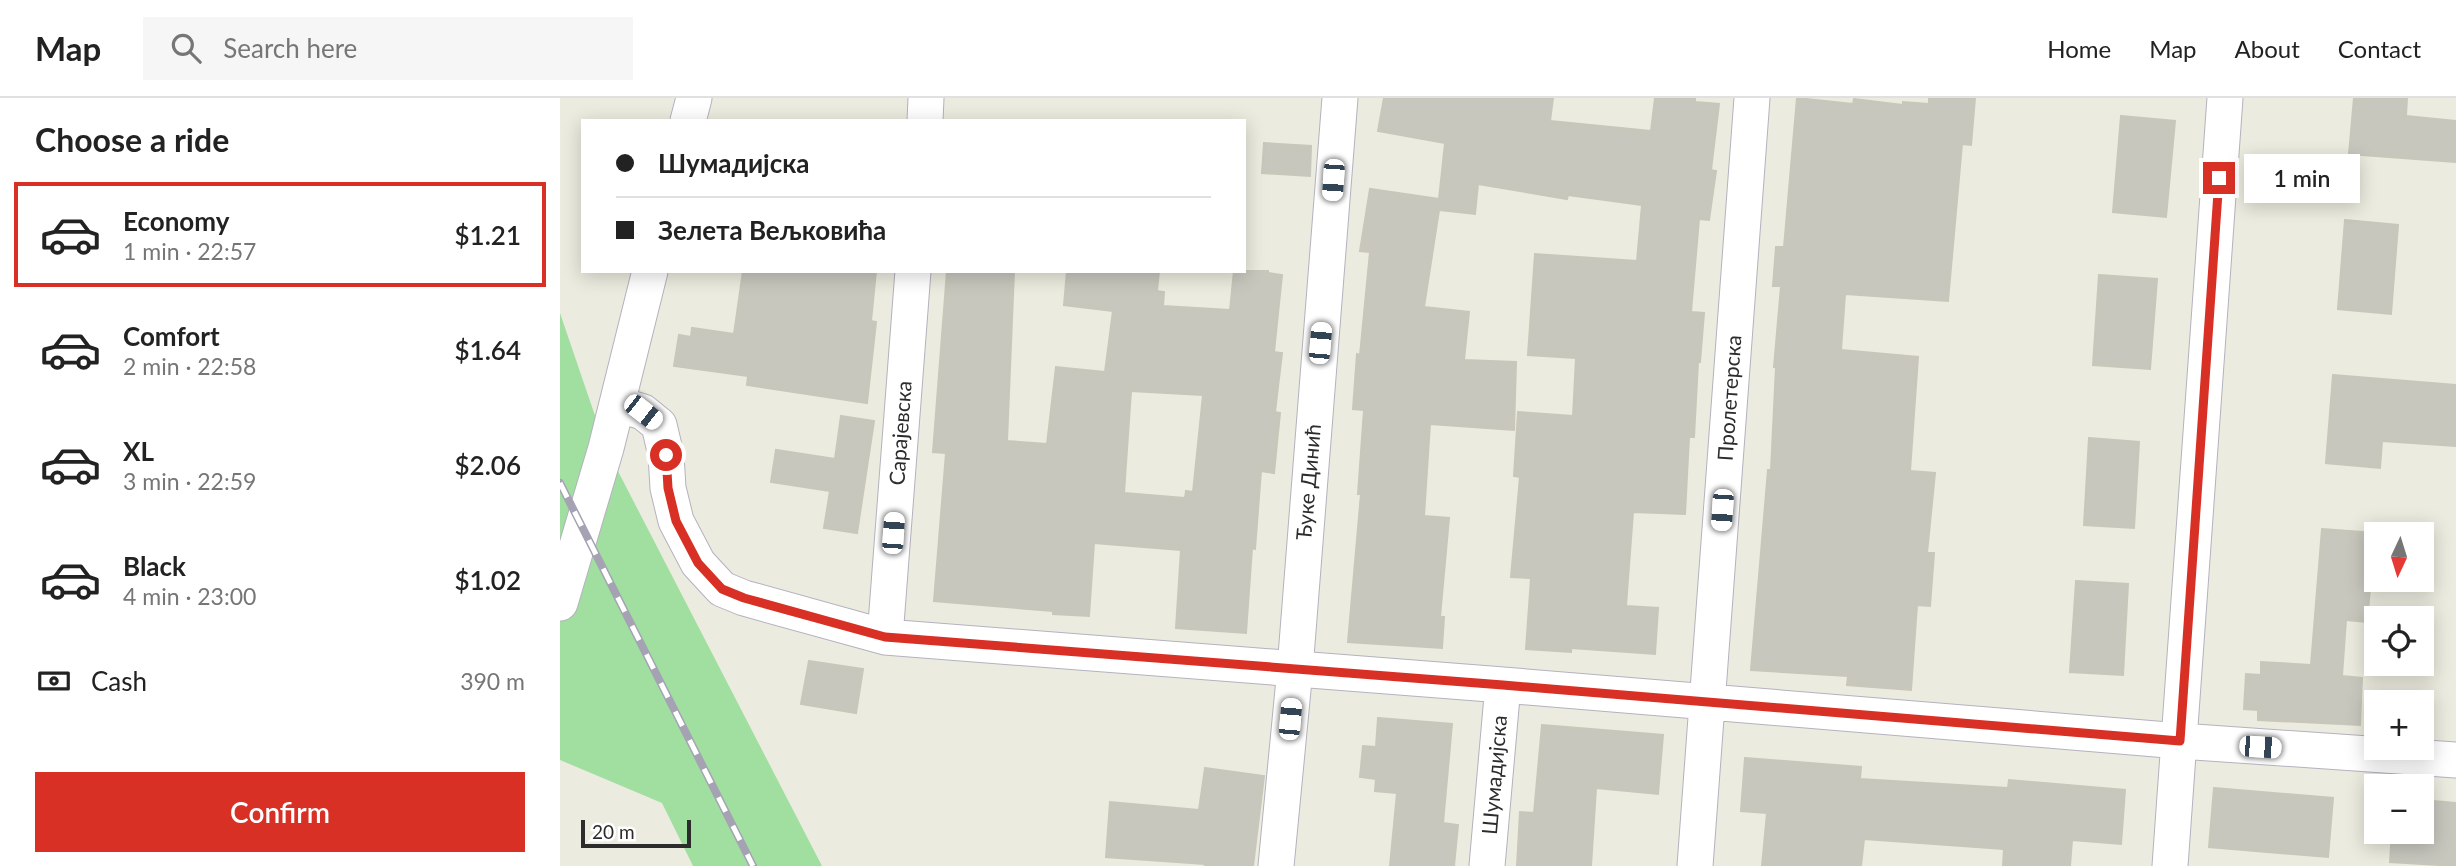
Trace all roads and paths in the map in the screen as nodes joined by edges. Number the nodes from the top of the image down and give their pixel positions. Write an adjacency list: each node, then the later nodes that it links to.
1 (694, 98): 6 (street)
2 (926, 98): 7 (street)
3 (1340, 98): 13 (street, Ђуке Динић)
4 (1752, 98): 15 (street, Пролетерска)
5 (2225, 98): 16 (street)
6 (689, 119)
7 (925, 119)
8 (650, 273): 10 (street)
9 (913, 273): 12 (street, Сарајевска)
10 (617, 404): 11 (street); 12 (street, Шумадијска)
11 (560, 603)
12 (885, 637): 13 (street, Шумадијска)
13 (1294, 670): 14 (street, Шумадијска); 18 (street, Ђуке Динић)
14 (1503, 685): 15 (street, Шумадијска); 19 (street, Шумадијска)
15 (1708, 703): 16 (street, Шумадијска); 20 (street, Пролетерска)
16 (2180, 741): 17 (street, Шумадијска); 21 (street)
17 (2456, 760)
18 (1276, 866)
19 (1487, 866)
20 (1695, 866)
21 (2170, 866)

